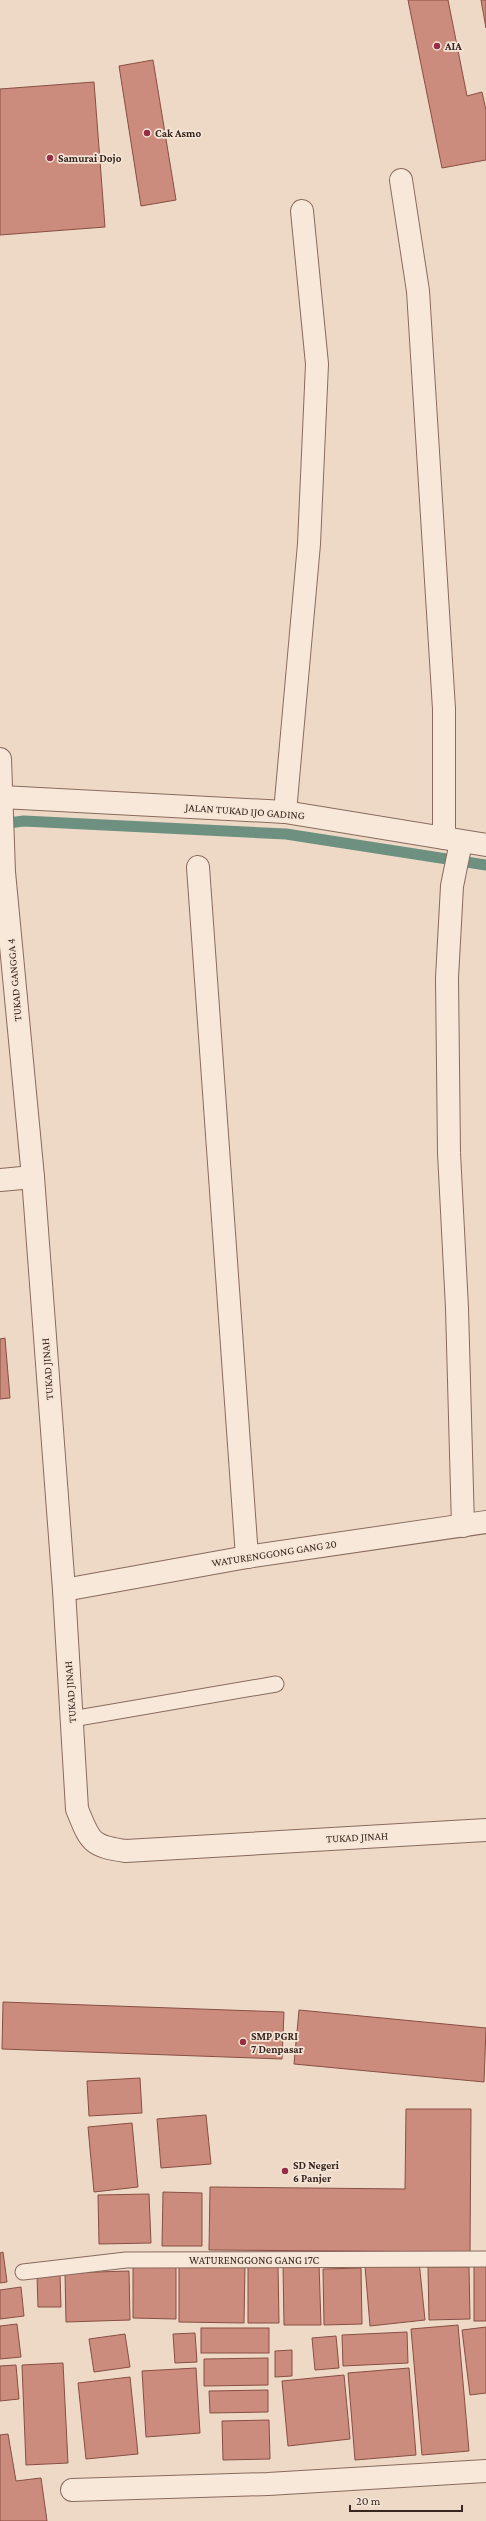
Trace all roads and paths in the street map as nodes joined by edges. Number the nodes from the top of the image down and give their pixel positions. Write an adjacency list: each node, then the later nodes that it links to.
1 (402, 180): 7 (street)
2 (302, 211): 5 (street)
3 (0, 759): 4 (street, TUKAD GANGGA 4)
4 (3, 803): 5 (street, JALAN TUKAD IJO GADING); 9 (street, TUKAD GANGGA 4)
5 (285, 812): 7 (street, JALAN TUKAD IJO GADING)
6 (486, 845): 7 (street, JALAN TUKAD IJO GADING)
7 (455, 846): 12 (street)
8 (198, 867): 13 (street)
9 (33, 1177): 10 (street); 14 (street, TUKAD JINAH)
10 (0, 1180)
11 (486, 1522): 12 (street, WATURENGGONG GANG 20)
12 (463, 1526): 13 (street, WATURENGGONG GANG 20)
13 (247, 1556): 14 (street, WATURENGGONG GANG 20)
14 (64, 1590): 16 (street, TUKAD JINAH)
15 (276, 1684): 16 (lane)
16 (72, 1719): 17 (street, TUKAD JINAH)
17 (486, 1830)
18 (486, 2259): 19 (lane, WATURENGGONG GANG 17C)
19 (23, 2272)
20 (486, 2471): 21 (street)
21 (72, 2490)

